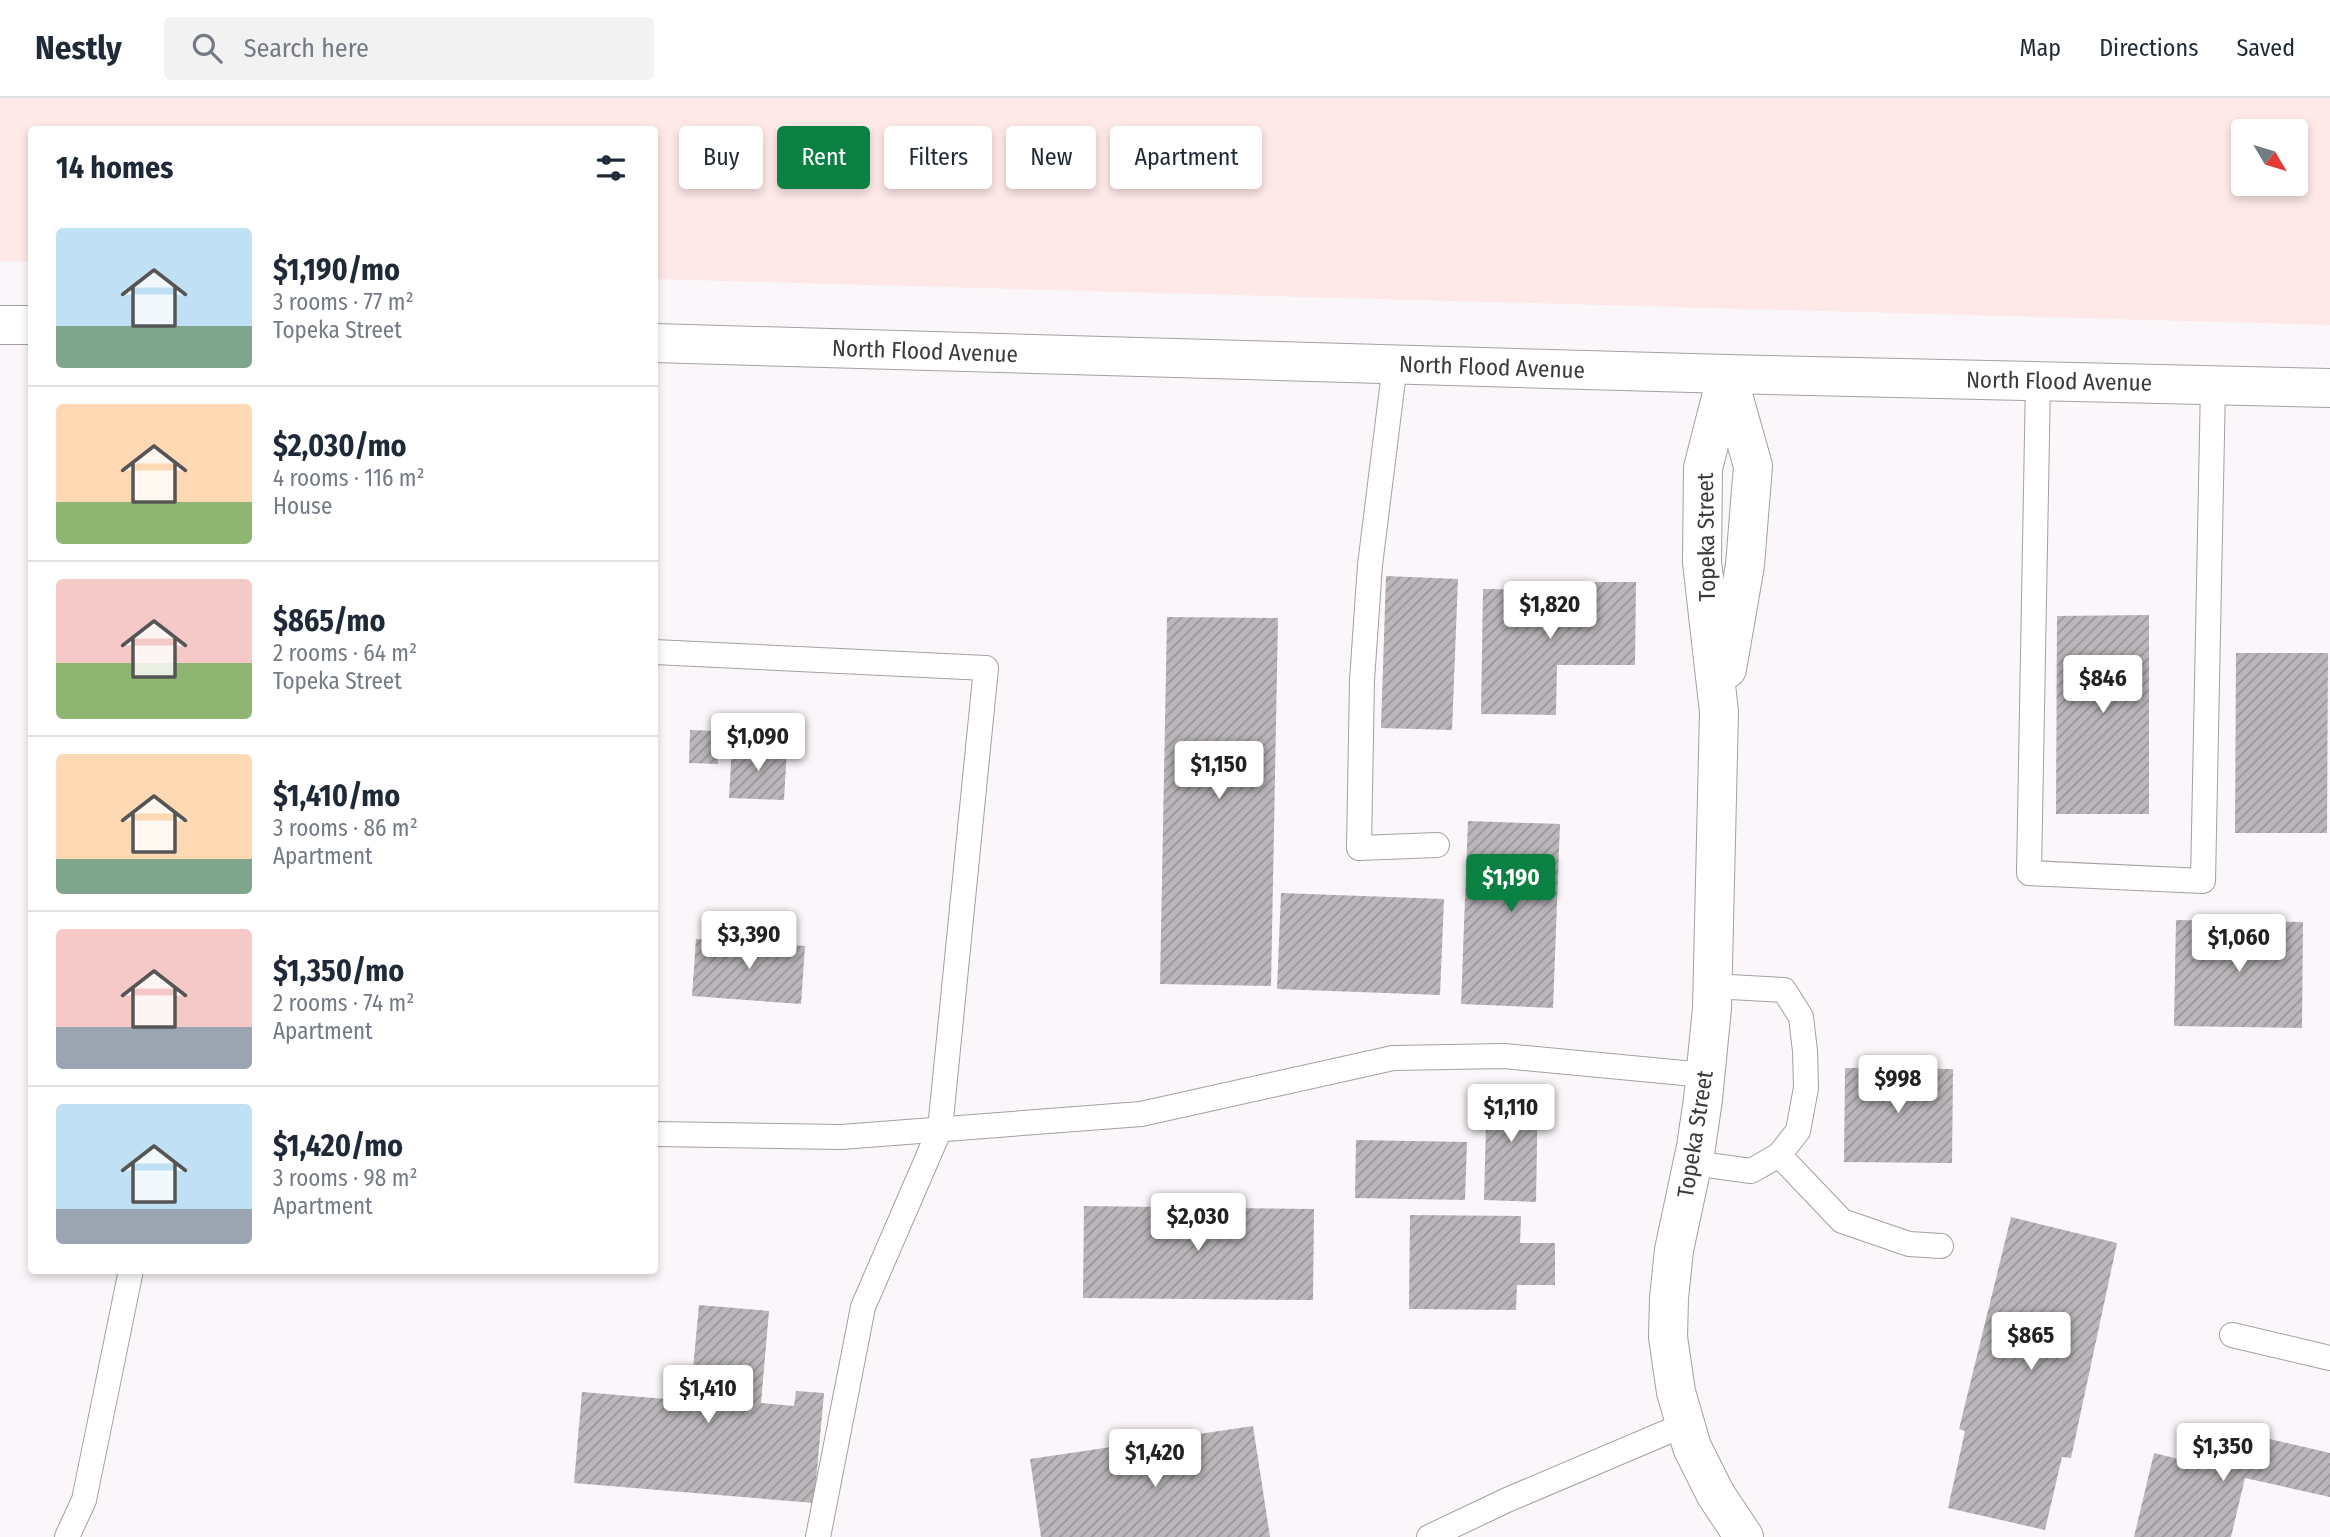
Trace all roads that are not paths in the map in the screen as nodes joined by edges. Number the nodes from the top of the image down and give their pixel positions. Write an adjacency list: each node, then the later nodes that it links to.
1 (0, 325): 2 (main road)
2 (28, 326)
3 (658, 343): 4 (main road, North Flood Avenue)
4 (1395, 364): 5 (main road, North Flood Avenue); 10 (lane)
5 (1727, 374): 6 (main road, North Flood Avenue); 11 (main road, Topeka Street)
6 (2038, 381): 7 (main road, North Flood Avenue); 7 (lane)
7 (2213, 385): 8 (main road, North Flood Avenue)
8 (2330, 388)
9 (658, 652): 13 (lane)
10 (1437, 845)
11 (1712, 986): 12 (main road, Topeka Street); 15 (lane)
12 (1705, 1075): 13 (lane); 16 (main road, Topeka Street)
13 (940, 1129): 14 (lane); 23 (lane)
14 (658, 1134)
15 (1779, 1156): 16 (lane); 17 (lane)
16 (1693, 1163): 21 (main road, Topeka Street)
17 (1941, 1246)
18 (130, 1274): 22 (lane)
19 (2232, 1335): 20 (lane)
20 (2330, 1358)
21 (1686, 1424): 24 (lane); 25 (main road, Topeka Street)
22 (68, 1537)
23 (818, 1537)
24 (1429, 1537)
25 (1744, 1537)

